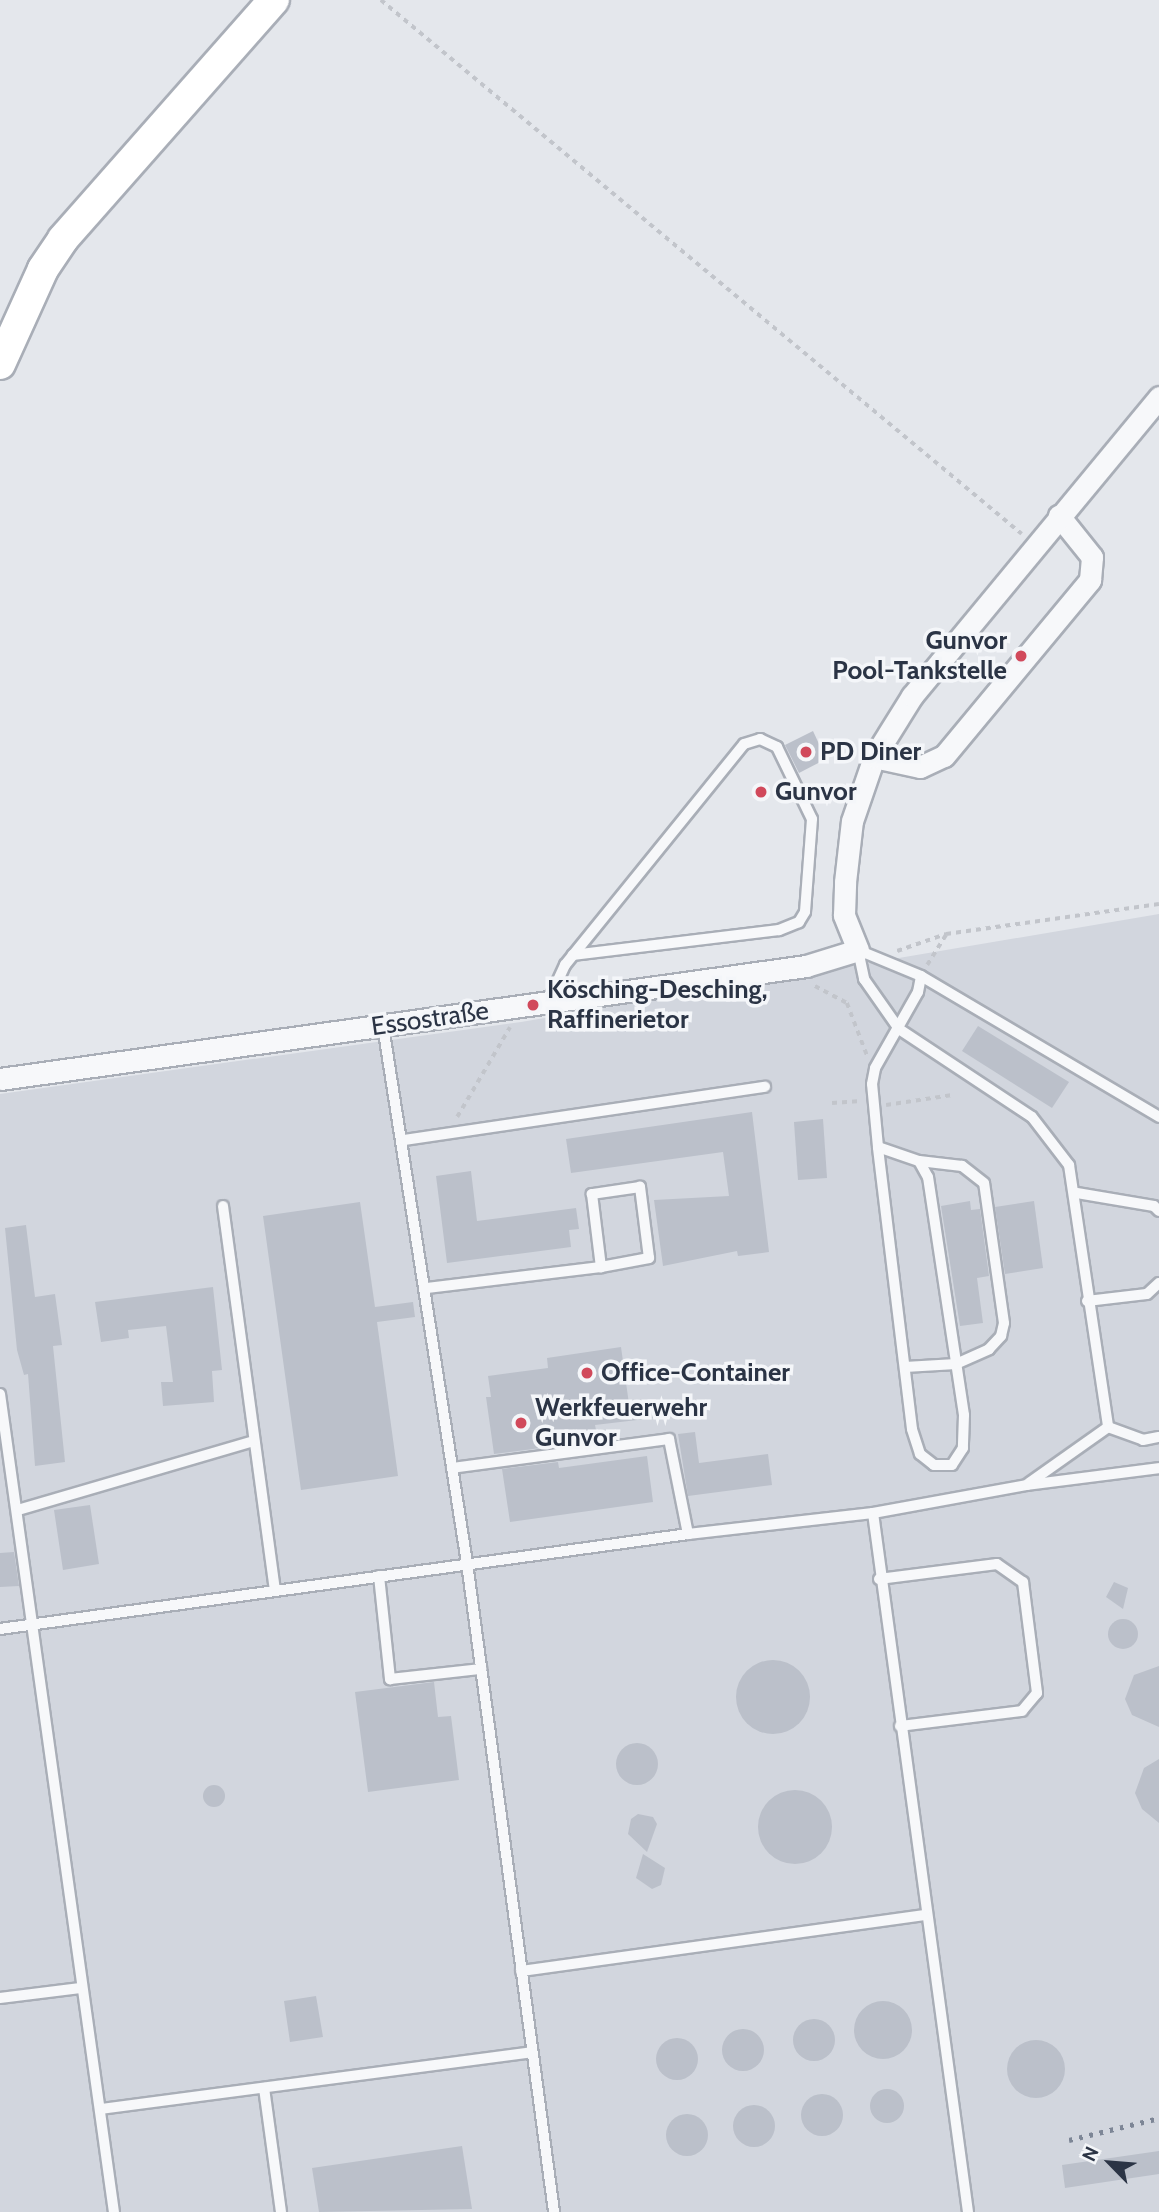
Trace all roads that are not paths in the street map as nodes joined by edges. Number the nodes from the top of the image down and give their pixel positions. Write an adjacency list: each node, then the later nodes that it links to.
1 (274, 0): 2 (street)
2 (0, 364)
3 (1159, 397): 4 (street)
4 (1059, 516): 5 (street); 5 (street)
5 (874, 757): 6 (street)
6 (858, 950): 8 (lane); 9 (street, Essostraße); 11 (lane)
7 (573, 956): 7 (lane); 9 (lane)
8 (921, 975): 11 (lane); 14 (lane)
9 (548, 1003): 10 (street, Essostraße)
10 (383, 1026): 12 (street, Essostraße); 15 (lane)
11 (899, 1029): 16 (lane); 18 (lane)
12 (0, 1079)
13 (765, 1087): 15 (lane)
14 (1159, 1116)
15 (404, 1140): 23 (lane)
16 (878, 1147): 17 (lane); 26 (lane)
17 (919, 1161): 25 (lane); 25 (lane)
18 (1077, 1193): 20 (lane); 24 (lane)
19 (223, 1206): 30 (lane)
20 (1159, 1211)
21 (601, 1267): 21 (lane); 23 (lane)
22 (1159, 1283): 24 (lane)
23 (427, 1288): 31 (lane)
24 (1087, 1301): 28 (lane)
25 (956, 1364): 26 (lane); 26 (lane)
26 (905, 1367)
27 (0, 1394): 34 (lane)
28 (1108, 1427): 29 (lane); 33 (lane)
29 (1159, 1437)
30 (254, 1441): 34 (lane); 40 (lane)
31 (452, 1468): 36 (lane); 37 (lane)
32 (1159, 1468): 33 (lane)
33 (1027, 1485): 35 (lane)
34 (18, 1510): 41 (lane)
35 (873, 1513): 36 (lane); 39 (lane)
36 (688, 1534): 37 (lane)
37 (467, 1563): 38 (lane); 43 (lane)
38 (379, 1576): 40 (lane); 43 (lane)
39 (879, 1579): 44 (lane); 44 (lane)
40 (275, 1590): 41 (lane)
41 (35, 1624): 42 (lane); 47 (lane)
42 (0, 1629)
43 (481, 1669): 46 (lane)
44 (900, 1726): 45 (lane)
45 (925, 1915): 46 (lane); 55 (lane)
46 (522, 1971): 49 (lane)
47 (80, 1988): 48 (lane); 51 (lane)
48 (0, 1998)
49 (532, 2052): 50 (lane); 54 (lane)
50 (264, 2088): 51 (lane); 53 (lane)
51 (101, 2109): 52 (lane)
52 (114, 2212)
53 (281, 2212)
54 (554, 2212)
55 (968, 2212)

